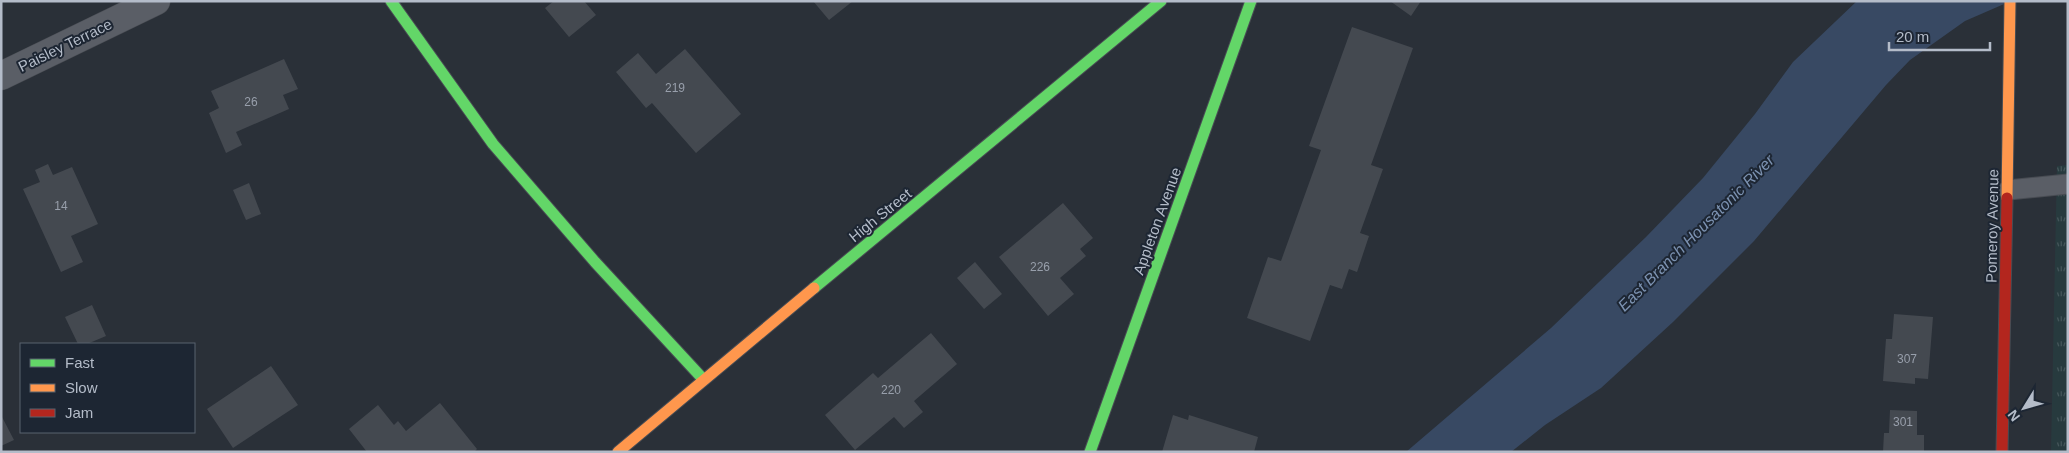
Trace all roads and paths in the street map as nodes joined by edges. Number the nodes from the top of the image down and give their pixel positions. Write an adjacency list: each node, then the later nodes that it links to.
1 (156, 1): 6 (street, Paisley Terrace)
2 (391, 1): 9 (street)
3 (1161, 1): 9 (street, High Street)
4 (1251, 1): 11 (street, Appleton Avenue)
5 (2010, 1): 8 (street, Pomeroy Avenue)
6 (1, 76)
7 (2068, 184): 8 (lane)
8 (2008, 190): 12 (street, Pomeroy Avenue)
9 (703, 378): 10 (street, High Street)
10 (618, 452)
11 (1090, 452)
12 (2002, 452)

